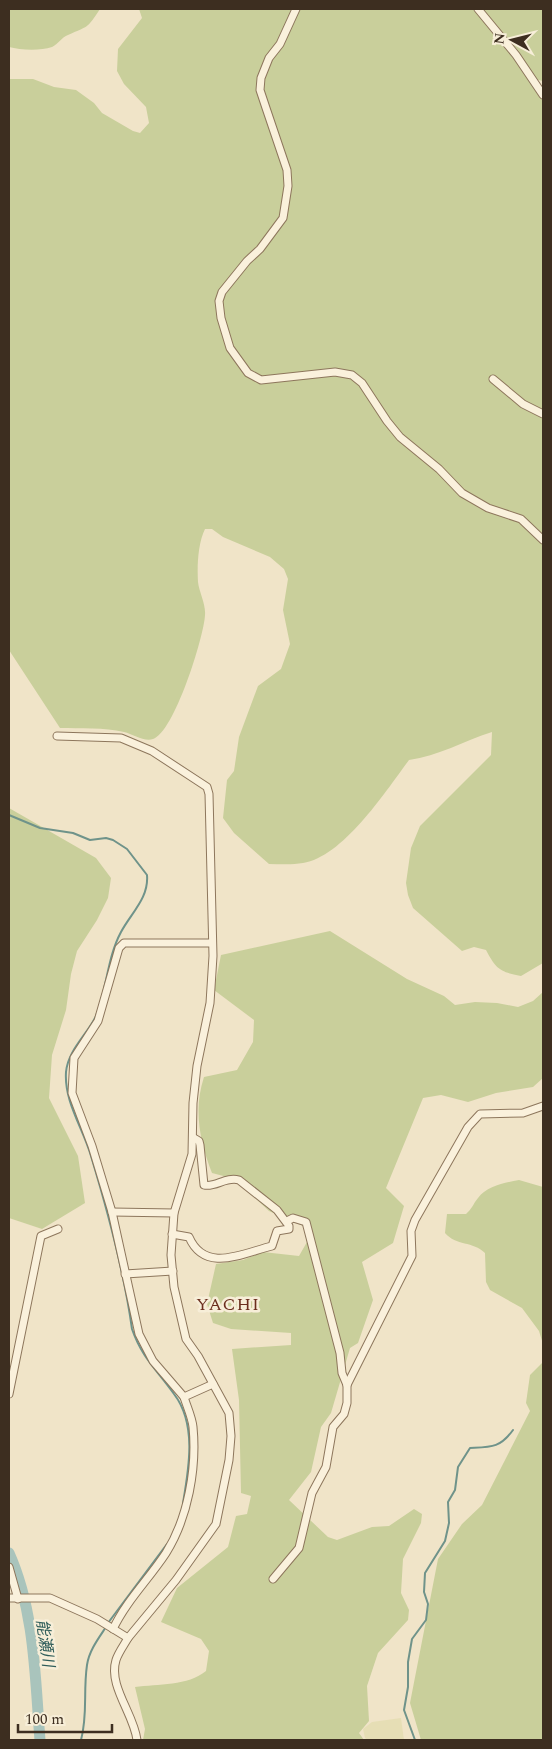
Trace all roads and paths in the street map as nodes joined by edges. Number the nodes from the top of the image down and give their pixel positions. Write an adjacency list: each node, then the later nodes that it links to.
1 (296, 9): 6 (street)
2 (478, 9): 3 (street)
3 (543, 95)
4 (493, 379): 5 (street)
5 (543, 414)
6 (543, 540)
7 (57, 736): 8 (street)
8 (211, 943): 10 (street); 11 (street)
9 (543, 1106): 19 (street)
10 (194, 1138): 12 (street); 13 (street)
11 (112, 1212): 12 (street); 17 (street)
12 (174, 1213): 15 (street)
13 (287, 1221): 15 (street); 19 (street)
14 (58, 1229): 20 (street)
15 (172, 1234): 16 (street)
16 (173, 1271): 17 (street); 18 (street)
17 (125, 1274): 21 (street)
18 (213, 1384): 21 (street); 27 (street)
19 (347, 1385): 23 (street)
20 (9, 1394)
21 (184, 1398): 26 (street)
22 (9, 1567): 25 (street)
23 (273, 1579)
24 (9, 1598): 25 (street)
25 (18, 1599): 26 (street)
26 (112, 1627): 27 (street)
27 (128, 1638): 28 (street)
28 (136, 1740)

